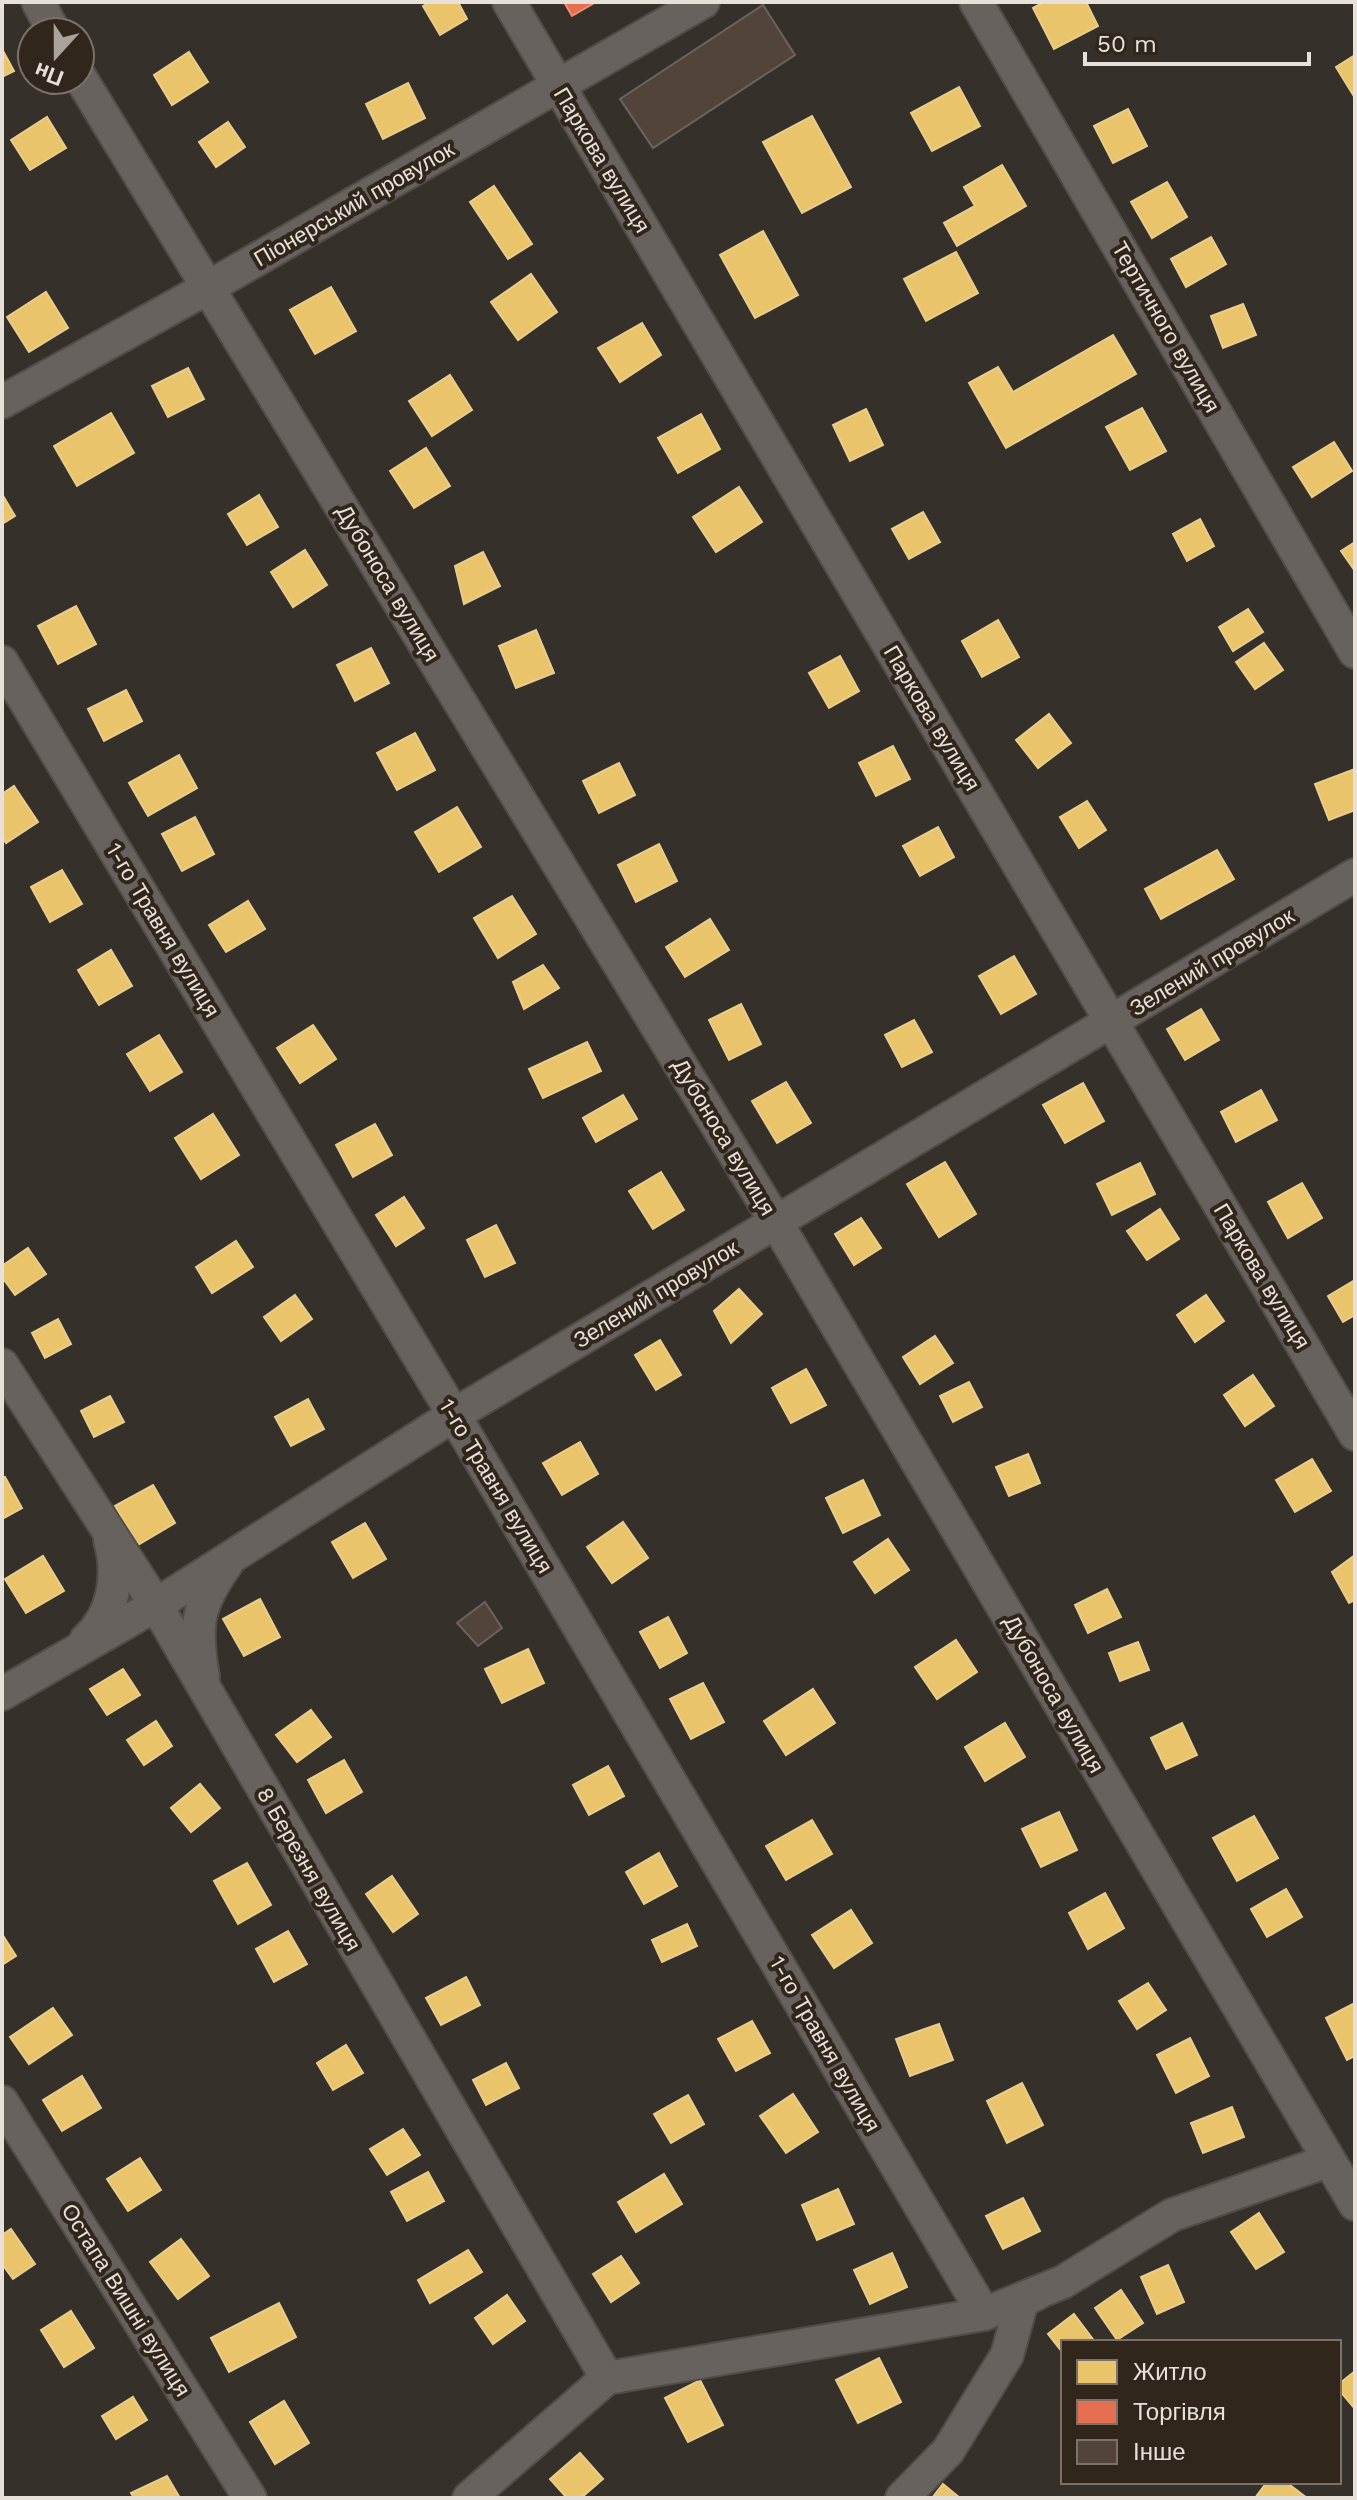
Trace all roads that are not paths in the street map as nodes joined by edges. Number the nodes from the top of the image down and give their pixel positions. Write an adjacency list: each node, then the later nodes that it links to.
1 (509, 2): 4 (street, Паркова вулиця)
2 (703, 2): 4 (street, Піонерський провулок)
3 (976, 2): 8 (street, Тертичного вулиця)
4 (559, 86): 6 (street, Піонерський провулок); 11 (street, Паркова вулиця)
5 (92, 96): 6 (street, Дубоноса вулиця)
6 (209, 287): 7 (street, Піонерський провулок); 12 (street, Дубоноса вулиця)
7 (2, 402)
8 (1355, 652)
9 (2, 662): 14 (street, 1-го Травня вулиця)
10 (1355, 875): 11 (street, Зелений провулок)
11 (1112, 1023): 12 (street, Зелений провулок); 15 (street, Паркова вулиця)
12 (776, 1222): 14 (street, Зелений провулок); 23 (street, Дубоноса вулиця)
13 (2, 1365): 16 (street, 8 Березня вулиця)
14 (454, 1415): 17 (street, Зелений провулок); 26 (street, 1-го Травня вулиця)
15 (1355, 1434)
16 (107, 1529): 18 (street, 8 Березня вулиця); 19 (street)
17 (232, 1556): 18 (street, Зелений провулок); 20 (street)
18 (156, 1605): 19 (street, Зелений провулок); 20 (street, 8 Березня вулиця)
19 (74, 1651): 21 (street, Зелений провулок)
20 (206, 1692): 27 (street, 8 Березня вулиця)
21 (2, 1694)
22 (2, 2102): 28 (street, Остапа Вишні вулиця)
23 (1328, 2161): 24 (street, Дубоноса вулиця); 25 (street)
24 (1355, 2204)
25 (1063, 2282): 26 (street); 30 (street)
26 (984, 2314): 27 (street)
27 (607, 2378): 29 (street)
28 (250, 2498)
29 (469, 2498)
30 (902, 2498)

